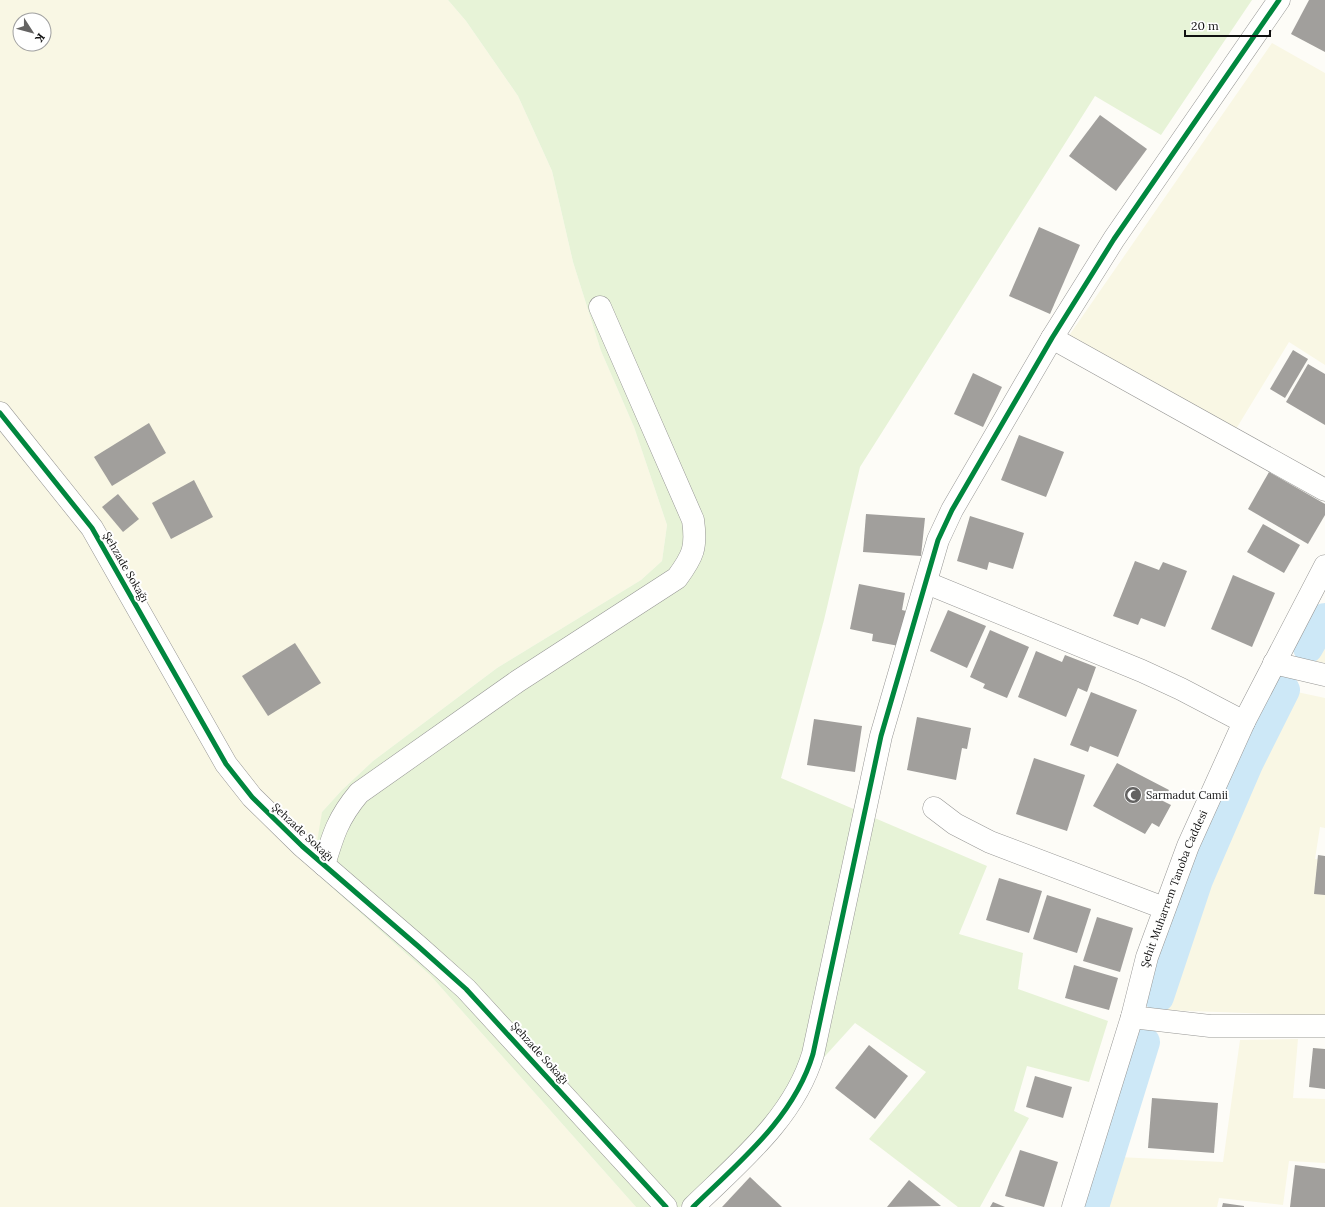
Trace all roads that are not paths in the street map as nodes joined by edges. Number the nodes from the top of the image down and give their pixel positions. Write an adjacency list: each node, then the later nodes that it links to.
1 (1279, 0): 3 (street)
2 (600, 307): 12 (street)
3 (1052, 338): 5 (street); 7 (street)
4 (0, 413): 12 (street, Şehzade Sokağı)
5 (1325, 490)
6 (1325, 566): 8 (street, Şehit Muharrem Tanoba Caddesi)
7 (927, 583): 10 (street); 17 (street)
8 (1274, 663): 9 (street); 10 (street, Şehit Muharrem Tanoba Caddesi)
9 (1325, 675)
10 (1244, 722): 13 (street, Şehit Muharrem Tanoba Caddesi)
11 (934, 808): 13 (street)
12 (324, 865): 16 (street, Şehzade Sokağı)
13 (1164, 908): 14 (street, Şehit Muharrem Tanoba Caddesi)
14 (1132, 1017): 15 (street); 18 (street, Şehit Muharrem Tanoba Caddesi)
15 (1325, 1026)
16 (666, 1207)
17 (693, 1207)
18 (1073, 1207)

